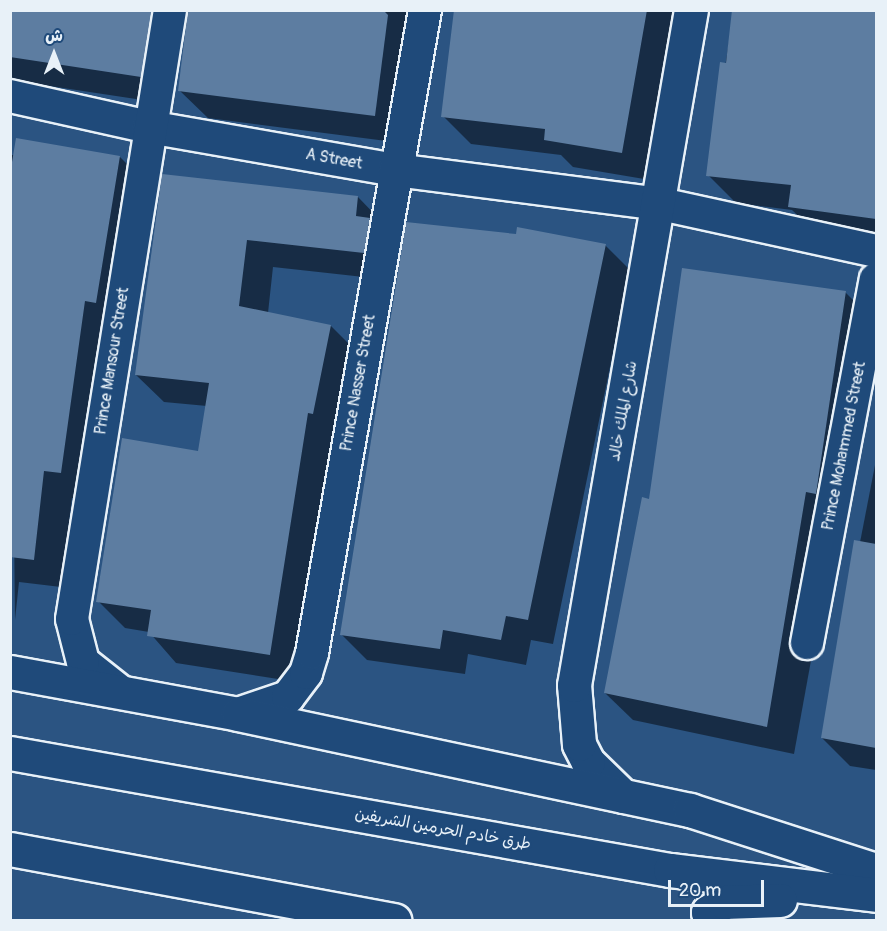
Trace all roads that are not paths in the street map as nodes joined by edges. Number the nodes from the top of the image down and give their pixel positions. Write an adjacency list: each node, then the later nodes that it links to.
1 (170, 10): 5 (street, Prince Mansour Street)
2 (425, 10): 6 (street, Prince Nasser Street)
3 (691, 10): 7 (main road, شارع الملك خالد)
4 (10, 96): 5 (street, A Street)
5 (149, 127): 6 (street, A Street); 12 (street, Prince Mansour Street)
6 (395, 170): 7 (street, A Street); 13 (street, Prince Nasser Street)
7 (661, 204): 8 (street, A Street); 15 (main road, شارع الملك خالد)
8 (876, 251)
9 (876, 279): 10 (street, Prince Mohammed Street)
10 (809, 628)
11 (10, 672): 12 (main road)
12 (121, 692): 13 (main road)
13 (238, 714): 15 (main road)
14 (10, 753): 18 (main road, طرق خادم الحرمين الشريفين)
15 (623, 796): 17 (main road)
16 (10, 849): 19 (main road)
17 (876, 870)
18 (876, 898): 20 (main road)
19 (394, 921)
20 (710, 921)

